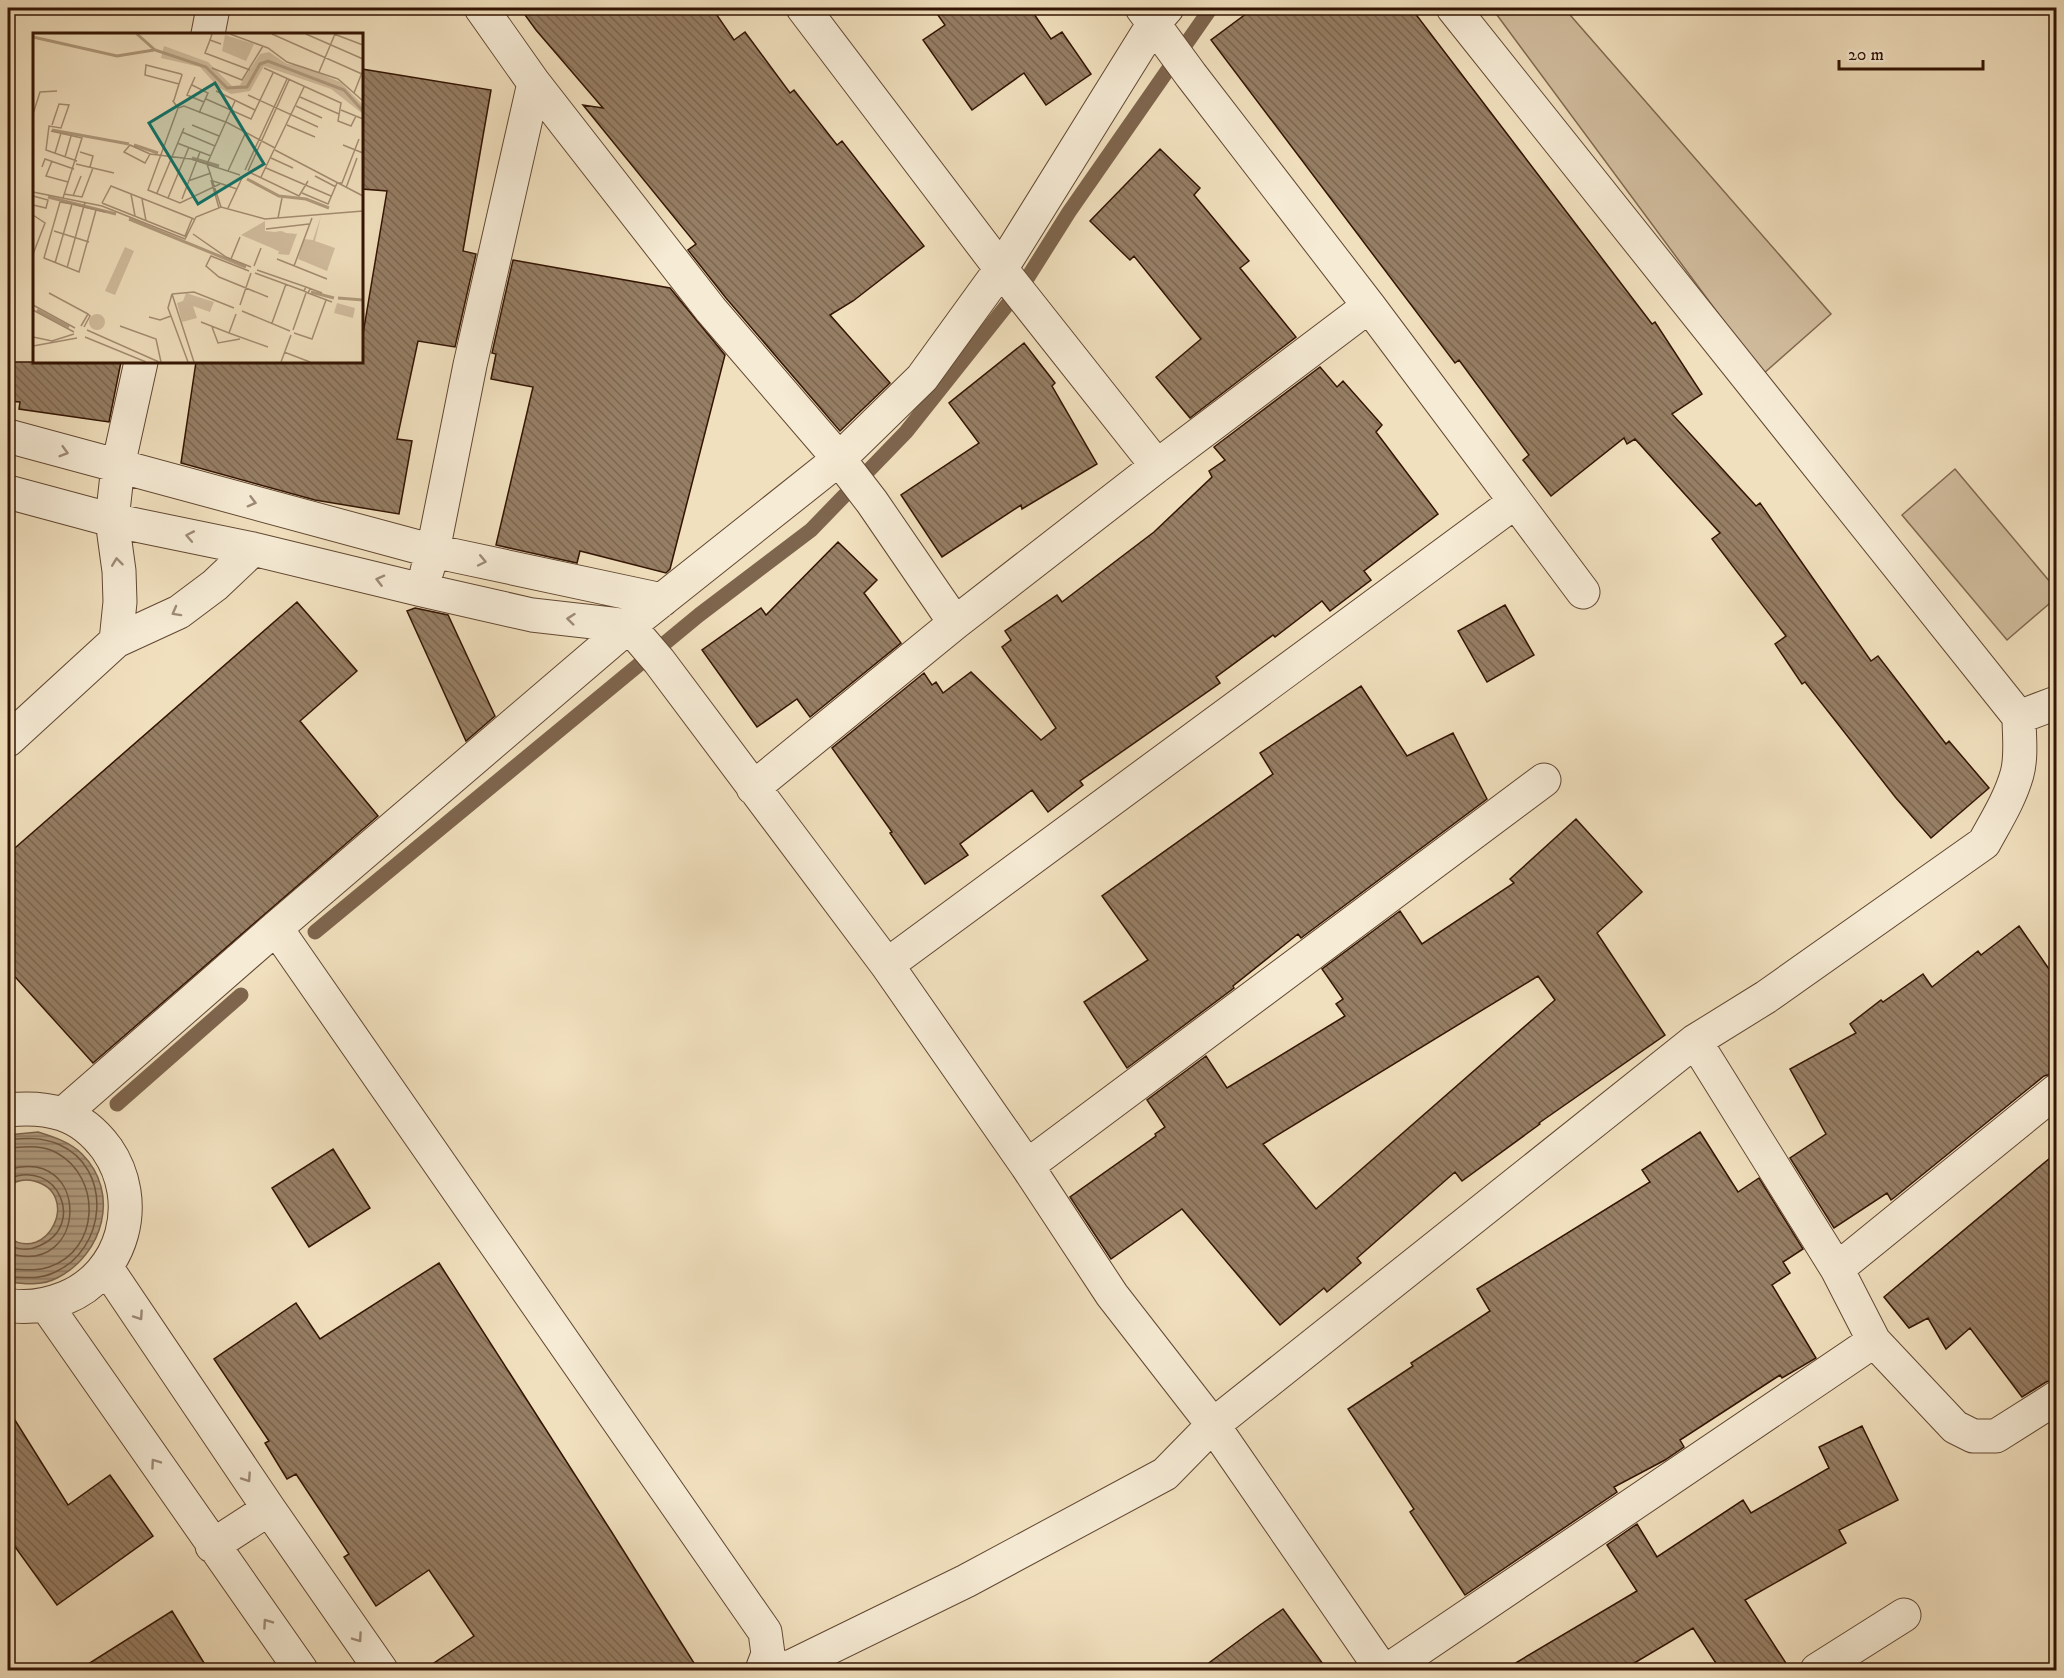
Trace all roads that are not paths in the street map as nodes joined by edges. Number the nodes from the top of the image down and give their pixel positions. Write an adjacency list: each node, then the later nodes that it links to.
1 (213, 8): 6 (street)
2 (481, 8): 7 (street)
3 (803, 8): 8 (street)
4 (1453, 8): 27 (street)
5 (1158, 20): 8 (street); 9 (street)
6 (208, 33)
7 (534, 83): 12 (street); 19 (street)
8 (1005, 273): 12 (street); 14 (street)
9 (1369, 306): 14 (street); 16 (street)
10 (141, 363): 13 (street)
11 (8, 436): 13 (street, one-way to 13)
12 (840, 460): 22 (street); 23 (street)
13 (118, 466): 17 (street); 19 (street, one-way to 19)
14 (1157, 466): 23 (street)
15 (8, 492): 17 (street)
16 (1515, 502): 21 (street); 32 (street)
17 (112, 520): 18 (street, one-way to 17); 25 (street, one-way to 17)
18 (253, 549): 20 (street, one-way to 18); 25 (street, one-way to 25)
19 (433, 551): 20 (street); 22 (street, one-way to 22)
20 (422, 590): 24 (street, one-way to 20)
21 (1583, 592)
22 (662, 600): 24 (street)
23 (956, 623): 30 (street)
24 (631, 627): 30 (street); 31 (street)
25 (116, 641): 28 (street)
26 (2056, 703): 27 (street)
27 (2019, 717): 33 (street)
28 (8, 740)
29 (1544, 780): 37 (street)
30 (753, 788): 32 (street)
31 (276, 927): 36 (street); 49 (street)
32 (887, 965): 37 (street)
33 (1695, 1041): 39 (street); 43 (street)
34 (2056, 1091): 39 (street)
35 (8, 1110): 36 (street)
36 (63, 1114): 38 (street)
37 (1027, 1166): 43 (street)
38 (106, 1267): 40 (street); 44 (street, one-way to 44)
39 (1837, 1269): 41 (street)
40 (19, 1308): 45 (street, one-way to 40)
41 (1874, 1341): 42 (street); 52 (street)
42 (2056, 1398)
43 (1214, 1425): 50 (street); 51 (street)
44 (269, 1509): 45 (street); 48 (street, one-way to 48)
45 (212, 1546): 47 (street, one-way to 45)
46 (1904, 1615): 53 (street)
47 (300, 1671)
48 (381, 1671)
49 (762, 1671)
50 (774, 1671)
51 (1382, 1671)
52 (1388, 1671)
53 (1817, 1671)

